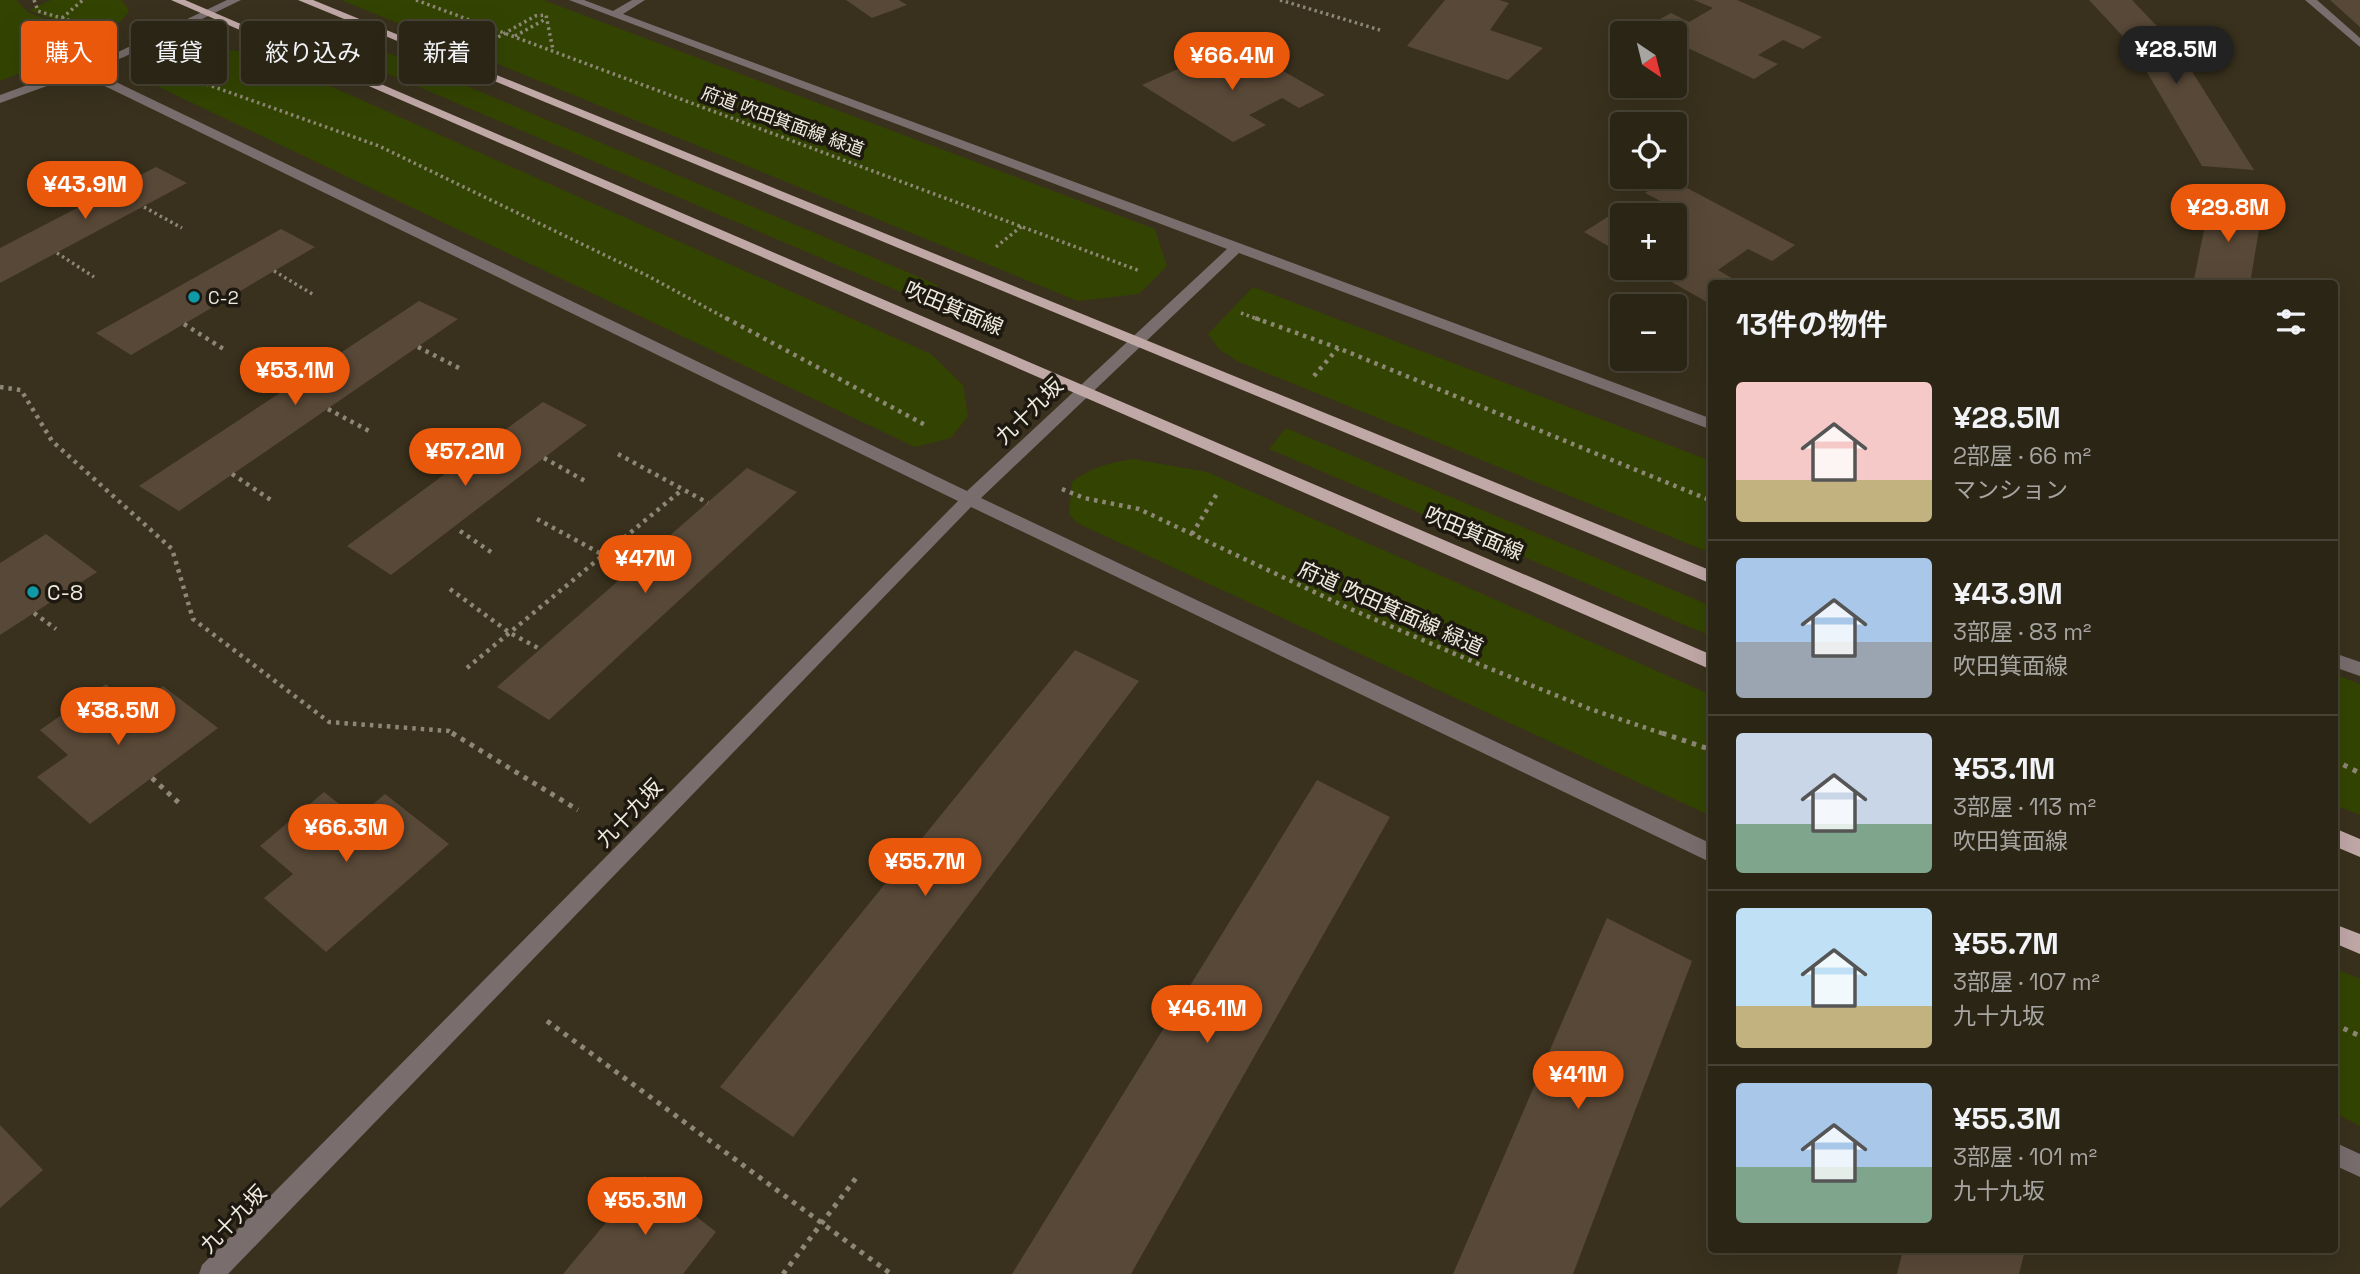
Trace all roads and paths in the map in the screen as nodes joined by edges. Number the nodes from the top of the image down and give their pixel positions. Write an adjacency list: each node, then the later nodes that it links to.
1 (34, 0): 14 (path)
2 (83, 0): 14 (path)
3 (176, 0): 11 (main road, 吹田箕面線)
4 (236, 0): 11 (street)
5 (303, 0): 39 (main road, 吹田箕面線)
6 (415, 0): 17 (path, 府道 吹田箕面線 緑道)
7 (574, 0): 12 (street)
8 (640, 0): 12 (street)
9 (1280, 0): 16 (path)
10 (2310, 0): 20 (street)
11 (208, 13): 22 (street); 46 (main road, 吹田箕面線)
12 (614, 15): 30 (street)
13 (535, 16): 17 (path)
14 (62, 18): 15 (path)
15 (71, 21)
16 (1380, 30)
17 (505, 33): 18 (path, 府道 吹田箕面線 緑道); 19 (path)
18 (514, 37): 21 (path, 府道 吹田箕面線 緑道); 21 (path)
19 (495, 39)
20 (2360, 44)
21 (553, 51): 28 (path, 府道 吹田箕面線 緑道)
22 (117, 54)
23 (42, 84): 26 (street)
24 (111, 84): 58 (street)
25 (207, 84): 49 (path)
26 (0, 99)
27 (144, 206): 29 (path)
28 (1023, 225): 31 (path); 34 (path, 府道 吹田箕面線 緑道)
29 (182, 228)
30 (1234, 248): 39 (street, 九十九坂); 48 (street)
31 (992, 250)
32 (57, 253): 35 (path)
33 (274, 271): 36 (path)
34 (1140, 271)
35 (94, 277)
36 (314, 295)
37 (1241, 313): 41 (path)
38 (184, 324): 42 (path)
39 (1136, 343): 46 (street, 九十九坂); 68 (main road, 吹田箕面線)
40 (418, 347): 43 (path)
41 (1338, 348): 44 (path); 59 (path)
42 (225, 350)
43 (460, 368)
44 (1313, 377)
45 (0, 387): 83 (path)
46 (1084, 390): 58 (street, 九十九坂); 74 (main road, 吹田箕面線)
47 (328, 409): 50 (path)
48 (1708, 424)
49 (927, 426)
50 (369, 431)
51 (618, 454): 55 (path)
52 (544, 458): 54 (path)
53 (232, 474): 60 (path)
54 (585, 481)
55 (683, 489): 61 (path); 66 (path)
56 (1062, 489): 64 (path, 府道 吹田箕面線 緑道)
57 (1219, 492): 64 (path)
58 (970, 498): 86 (street); 96 (street, 九十九坂)
59 (1708, 498)
60 (271, 500)
61 (708, 503)
62 (537, 519): 66 (path)
63 (460, 531): 65 (path)
64 (1192, 534): 78 (path, 府道 吹田箕面線 緑道)
65 (494, 554)
66 (603, 555): 67 (path); 72 (path)
67 (631, 570)
68 (1708, 576)
69 (450, 589): 72 (path)
70 (34, 613): 71 (path)
71 (56, 629)
72 (510, 633): 73 (path); 76 (path)
73 (540, 649)
74 (1708, 661)
75 (2338, 661): 77 (street)
76 (467, 668)
77 (2360, 669)
78 (1708, 749)
79 (2338, 762): 80 (path)
80 (2360, 773)
81 (152, 778): 82 (path)
82 (179, 803)
83 (578, 810)
84 (2338, 839): 85 (main road)
85 (2360, 848)
86 (1708, 852)
87 (2338, 935): 88 (main road)
88 (2360, 944)
89 (547, 1021): 95 (path)
90 (2338, 1026): 91 (path)
91 (2360, 1036)
92 (2338, 1155): 93 (street)
93 (2360, 1166)
94 (856, 1178): 95 (path)
95 (822, 1223): 97 (path); 98 (path)
96 (211, 1274)
97 (783, 1274)
98 (891, 1274)

